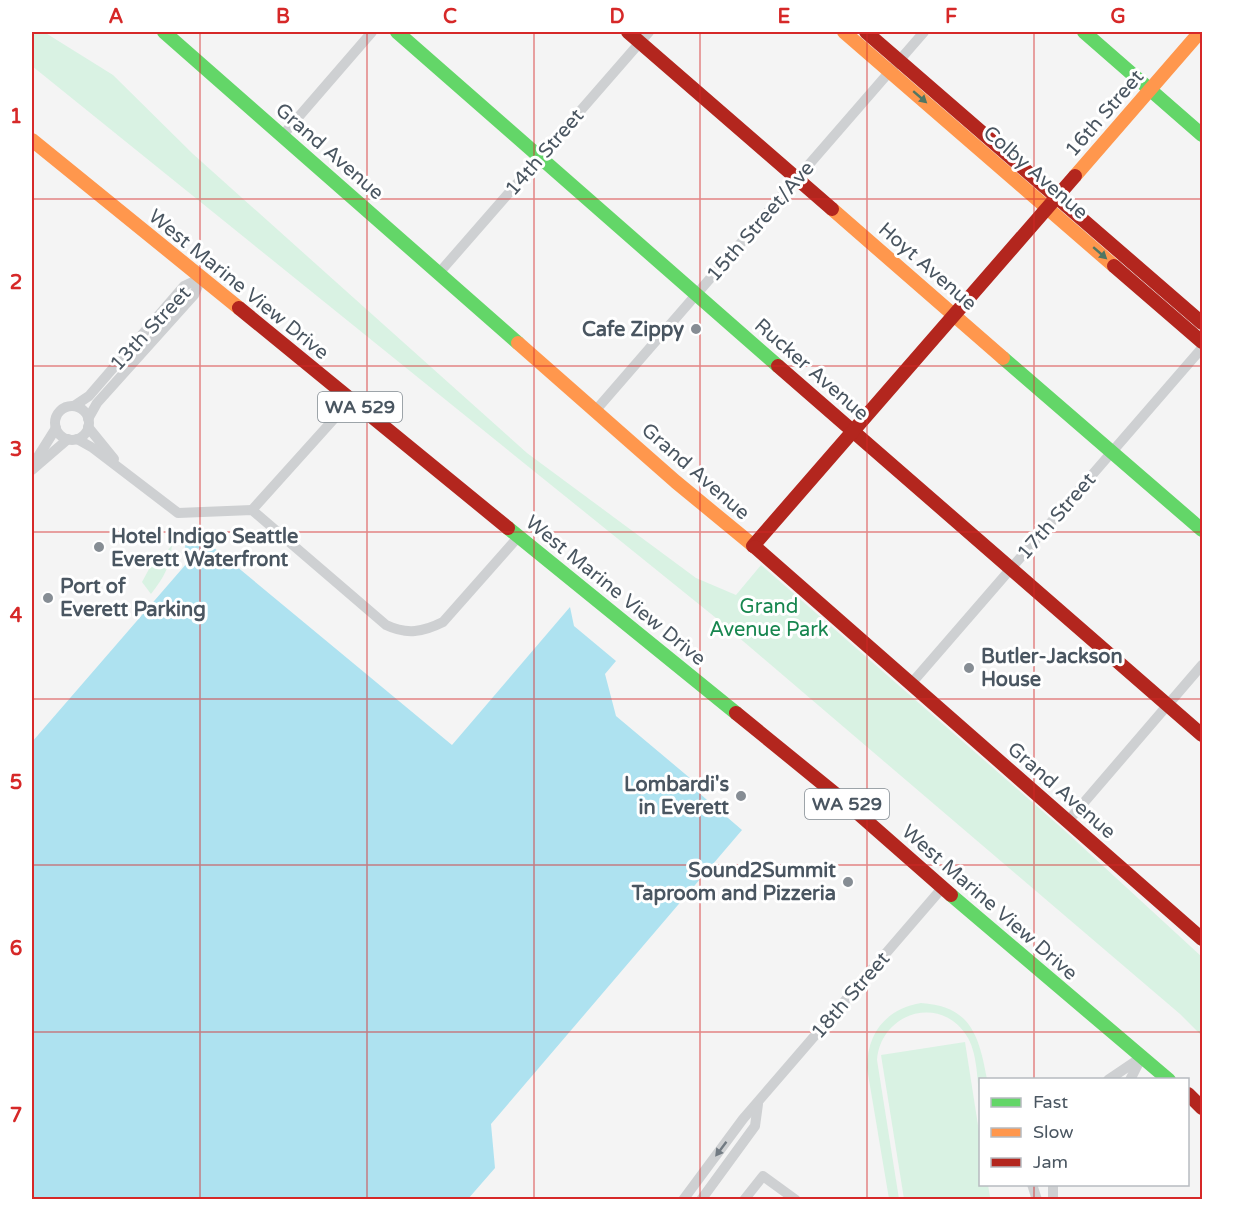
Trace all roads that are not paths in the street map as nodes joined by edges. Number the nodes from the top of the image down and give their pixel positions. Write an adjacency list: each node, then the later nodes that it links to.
1 (164, 32): 14 (street, Grand Avenue)
2 (372, 32): 14 (street)
3 (397, 32): 17 (street, Rucker Avenue)
4 (628, 32): 10 (street, Hoyt Avenue)
5 (844, 32): 12 (street, Colby Avenue)
6 (867, 32): 11 (street, Colby Avenue)
7 (924, 32): 11 (street, 15th Street/Ave)
8 (1084, 32): 13 (street)
9 (1200, 32): 13 (street, 16th Street)
10 (644, 37): 17 (street, 14th Street); 18 (street, Hoyt Avenue)
11 (899, 60): 12 (street, 15th Street/Ave); 19 (street, Colby Avenue)
12 (890, 71): 18 (street, 15th Street/Ave); 20 (street, Colby Avenue, one-way to 20)
13 (1150, 89): 15 (street); 19 (street, 16th Street)
14 (282, 135): 21 (street, Grand Avenue)
15 (1203, 135)
16 (32, 140): 22 (street, West Marine View Drive / WA 529)
17 (539, 158): 21 (street, 14th Street); 23 (street, Rucker Avenue)
18 (797, 177): 23 (street, 15th Street/Ave); 24 (street, Hoyt Avenue)
19 (1057, 196): 20 (street, 16th Street); 25 (street, Colby Avenue)
20 (1047, 208): 24 (street, 16th Street); 26 (street, Colby Avenue, one-way to 26)
21 (439, 273): 30 (street, Grand Avenue)
22 (201, 278): 28 (street, West Marine View Drive / WA 529); 29 (street, 13th Street); 31 (street, 13th Street)
23 (695, 295): 30 (street, 15th Street/Ave); 33 (street, Rucker Avenue)
24 (955, 314): 33 (street, 16th Street); 35 (street, Hoyt Avenue)
25 (1203, 323)
26 (1203, 342)
27 (1203, 348): 35 (street, 17th Street)
28 (351, 400): 38 (street); 40 (street, West Marine View Drive / WA 529)
29 (74, 406): 31 (street); 32 (street)
30 (596, 410): 41 (street, Grand Avenue)
31 (88, 423): 34 (street); 36 (street)
32 (56, 428): 34 (street); 37 (street)
33 (853, 431): 41 (street, 16th Street); 42 (street, Rucker Avenue)
34 (72, 439): 36 (street); 37 (street)
35 (1112, 452): 39 (street, Hoyt Avenue); 42 (street, 17th Street)
36 (119, 467): 38 (street)
37 (32, 469)
38 (252, 510): 40 (street)
39 (1203, 530)
40 (519, 536): 48 (street, West Marine View Drive / WA 529)
41 (753, 546): 44 (street, Grand Avenue)
42 (1011, 568): 44 (street, 17th Street); 45 (street, Rucker Avenue)
43 (1203, 666): 45 (street)
44 (910, 684): 47 (street, Grand Avenue)
45 (1168, 705): 46 (street, Rucker Avenue); 47 (street)
46 (1203, 735)
47 (1068, 821): 49 (street, Grand Avenue)
48 (944, 887): 50 (street, West Marine View Drive / WA 529); 55 (street, 18th Street)
49 (1203, 939)
50 (1142, 1057): 51 (street); 52 (street); 53 (street, West Marine View Drive / WA 529)
51 (1111, 1078)
52 (1131, 1078)
53 (1167, 1078)
54 (1189, 1095): 56 (street)
55 (758, 1104): 57 (street, 18th Street, one-way to 57); 58 (street, 18th Street)
56 (1203, 1108)
57 (683, 1200)
58 (701, 1200)
59 (744, 1200): 60 (street)
60 (796, 1200)

